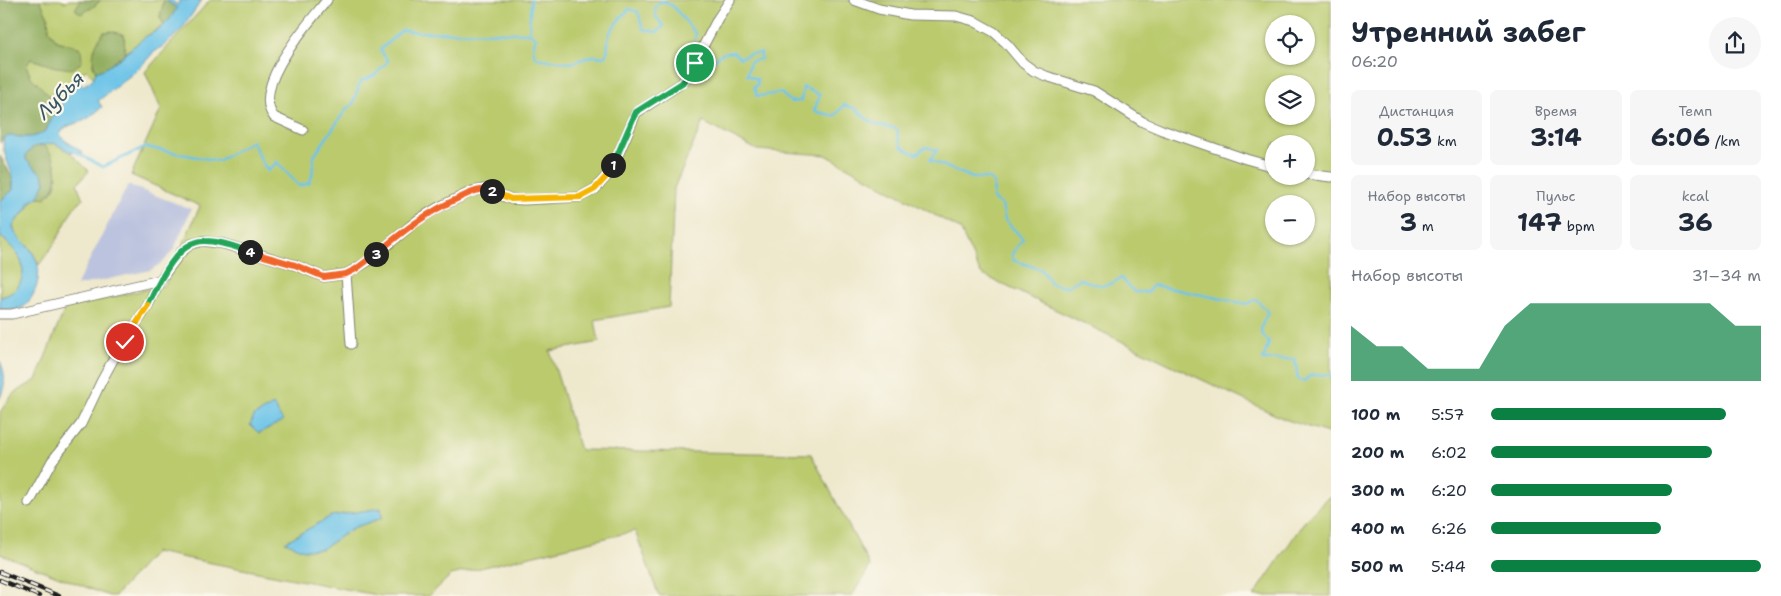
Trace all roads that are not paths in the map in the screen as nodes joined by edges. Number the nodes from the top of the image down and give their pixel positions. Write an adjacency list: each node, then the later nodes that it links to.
1 (326, 0): 4 (street)
2 (730, 0): 8 (street)
3 (854, 0): 5 (street)
4 (303, 130)
5 (1265, 164)
6 (1315, 175): 7 (street)
7 (1331, 177)
8 (346, 274): 9 (street); 11 (street)
9 (160, 280): 10 (street); 12 (street)
10 (0, 314)
11 (351, 344)
12 (29, 503)

